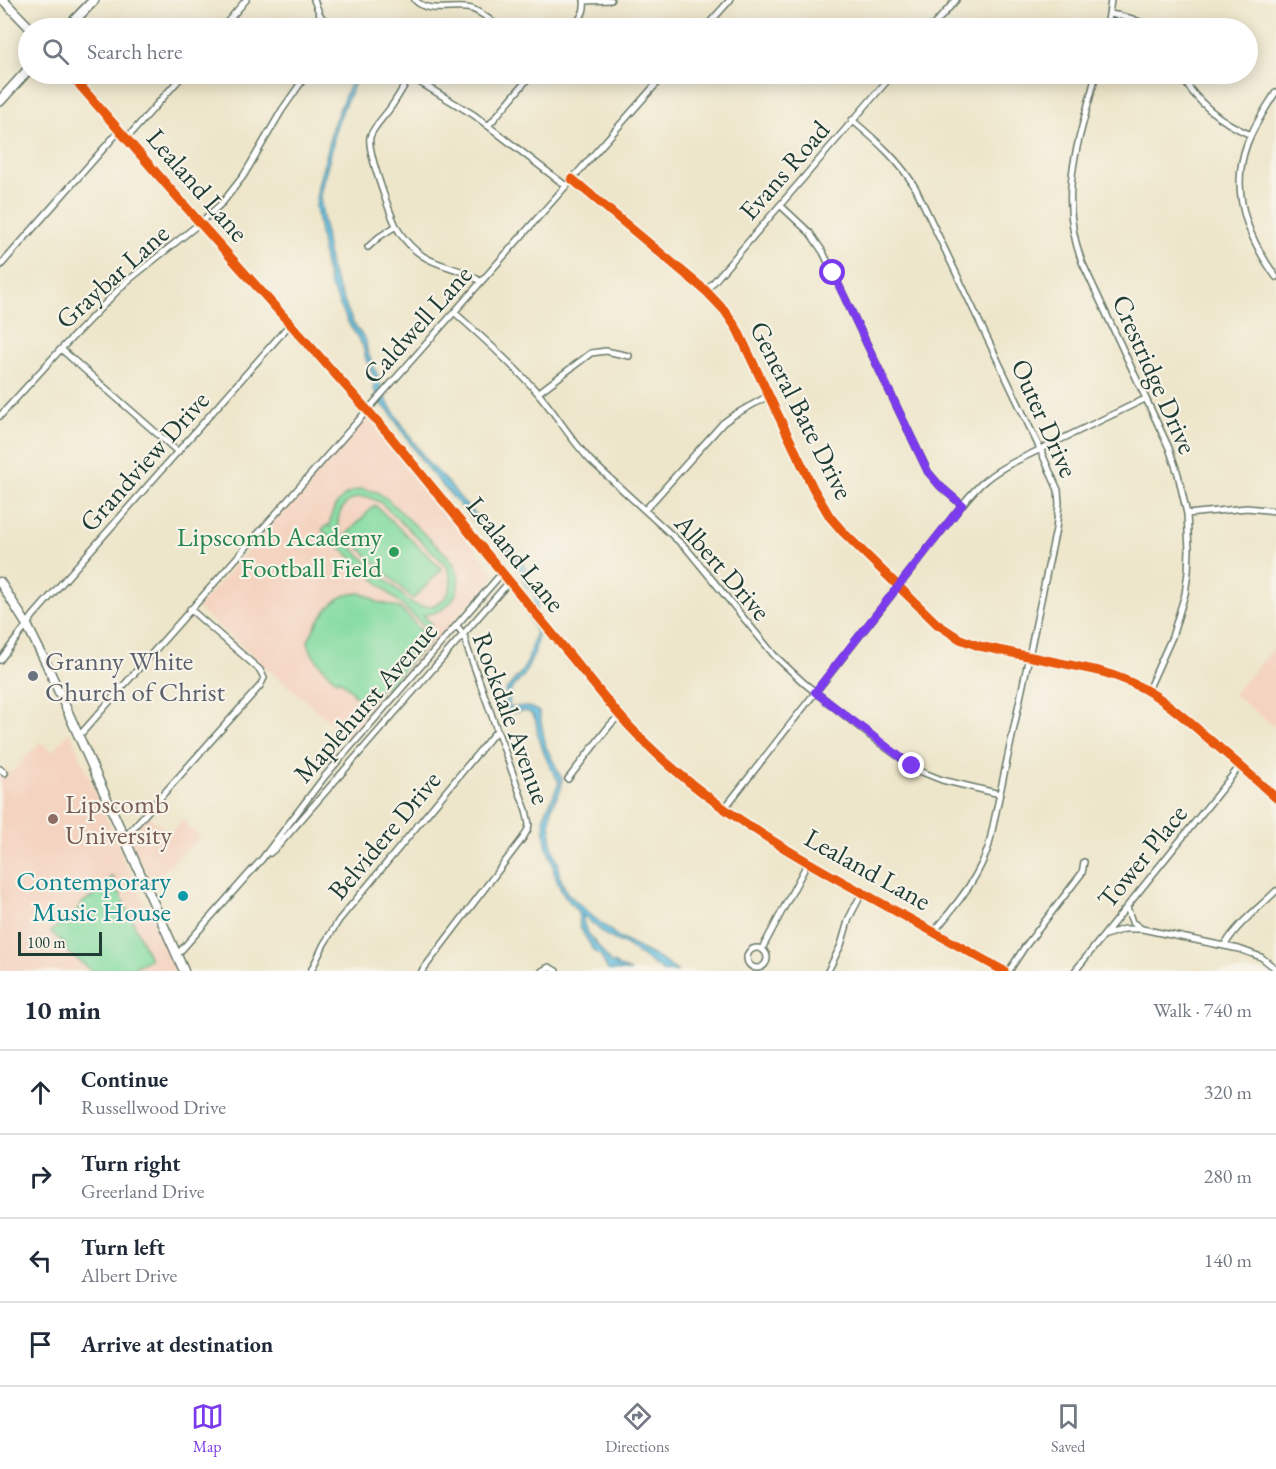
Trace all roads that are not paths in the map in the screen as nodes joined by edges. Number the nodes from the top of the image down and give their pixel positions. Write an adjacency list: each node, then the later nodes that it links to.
1 (3, 0): 12 (street)
2 (94, 0): 13 (main road)
3 (246, 0): 14 (street)
4 (314, 0): 15 (street)
5 (415, 0): 16 (street)
6 (611, 0): 10 (street)
7 (730, 0): 18 (street)
8 (956, 0): 19 (street)
9 (1111, 0): 11 (street)
10 (584, 1): 17 (street)
11 (1110, 14): 20 (street); 21 (street)
12 (20, 18)
13 (77, 18)
14 (231, 18)
15 (321, 18)
16 (488, 18)
17 (580, 18)
18 (714, 18)
19 (940, 18)
20 (1109, 18)
21 (1127, 18)
22 (18, 81): 34 (main road)
23 (79, 84): 37 (street, Lealand Lane)
24 (175, 84): 39 (street)
25 (300, 84): 43 (street, Graybar Lane)
26 (404, 84): 44 (street)
27 (423, 84): 36 (street)
28 (524, 84): 36 (street)
29 (656, 84): 40 (street, Caldwell Lane)
30 (884, 84): 35 (street, Evans Road)
31 (1093, 84): 56 (street, Crestridge Drive)
32 (1187, 84): 38 (street)
33 (1276, 92): 38 (street)
34 (0, 101)
35 (852, 120): 42 (street, Evans Road); 59 (street, Outer Drive)
36 (489, 125): 41 (street)
37 (120, 130): 39 (street, Lealand Lane); 46 (street)
38 (1251, 135): 47 (street)
39 (127, 138): 43 (street, Lealand Lane)
40 (572, 179): 41 (street, Caldwell Lane); 49 (street, General Bate Drive)
41 (566, 186): 48 (street, Caldwell Lane)
42 (780, 205): 49 (street, Evans Road); 62 (street)
43 (200, 223): 51 (street, Lealand Lane); 52 (street, Graybar Lane)
44 (396, 226): 45 (street); 48 (street)
45 (368, 247)
46 (0, 266)
47 (1276, 277)
48 (481, 282): 50 (street, Caldwell Lane)
49 (705, 291): 55 (street, General Bate Drive)
50 (454, 312): 54 (street, Albert Drive); 57 (street, Caldwell Lane)
51 (291, 324): 57 (street, Lealand Lane); 60 (street, Grandview Drive)
52 (61, 349): 58 (street, Graybar Lane); 60 (street)
53 (629, 356): 54 (street)
54 (538, 393): 63 (street, Albert Drive)
55 (768, 396): 63 (street); 69 (street, General Bate Drive)
56 (1145, 399): 59 (street); 65 (street, Crestridge Drive)
57 (367, 409): 66 (street, Lealand Lane); 70 (street, Caldwell Lane)
58 (0, 416)
59 (1040, 450): 62 (street); 74 (street, Outer Drive)
60 (178, 452): 71 (street, Grandview Drive)
61 (1276, 501): 64 (street)
62 (962, 505): 69 (street)
63 (645, 510): 77 (street, Albert Drive)
64 (1274, 510): 65 (street)
65 (1187, 514): 76 (street, Crestridge Drive)
66 (502, 573): 68 (street, Lealand Lane); 72 (street, Maplehurst Avenue)
67 (0, 582): 71 (street)
68 (509, 582): 73 (street, Maplehurst Avenue); 78 (street, Lealand Lane)
69 (898, 587): 74 (street, General Bate Drive); 77 (street)
70 (190, 609): 80 (street, Caldwell Lane); 88 (street)
71 (27, 625): 75 (street, Grandview Drive); 80 (street)
72 (457, 626): 73 (street, Rockdale Avenue); 89 (street, Maplehurst Avenue)
73 (464, 635): 79 (street, Rockdale Avenue); 89 (street, Maplehurst Avenue)
74 (1029, 657): 76 (street, General Bate Drive); 85 (street, Outer Drive)
75 (0, 660)
76 (1148, 690): 81 (street, General Bate Drive)
77 (815, 692): 85 (street, Albert Drive); 87 (street)
78 (619, 716): 84 (street); 87 (street, Lealand Lane)
79 (497, 730): 103 (street, Belvidere Drive); 104 (street, Rockdale Avenue)
80 (79, 736): 88 (street)
81 (1240, 766): 86 (street, General Bate Drive); 94 (street, Tower Place)
82 (0, 769): 83 (street)
83 (6, 773)
84 (568, 778)
85 (1000, 794): 96 (street, Outer Drive)
86 (1276, 798)
87 (724, 809): 90 (street, Lealand Lane)
88 (124, 838): 100 (street)
89 (262, 860): 100 (street, Maplehurst Avenue)
90 (808, 862): 93 (street, Lealand Lane); 99 (street)
91 (1084, 862): 108 (street)
92 (1276, 891): 98 (street)
93 (862, 893): 96 (street, Lealand Lane); 107 (street)
94 (1127, 907): 95 (street); 97 (street, Tower Place)
95 (1142, 929): 97 (street); 98 (street)
96 (934, 932): 108 (street, Lealand Lane)
97 (1103, 936): 109 (street, Tower Place)
98 (1225, 945): 101 (street)
99 (762, 949)
100 (177, 955): 102 (street)
101 (1276, 969)
102 (184, 971)
103 (311, 971)
104 (422, 971)
105 (542, 971): 106 (street)
106 (556, 971)
107 (828, 971)
108 (1007, 971)
109 (1075, 971)

